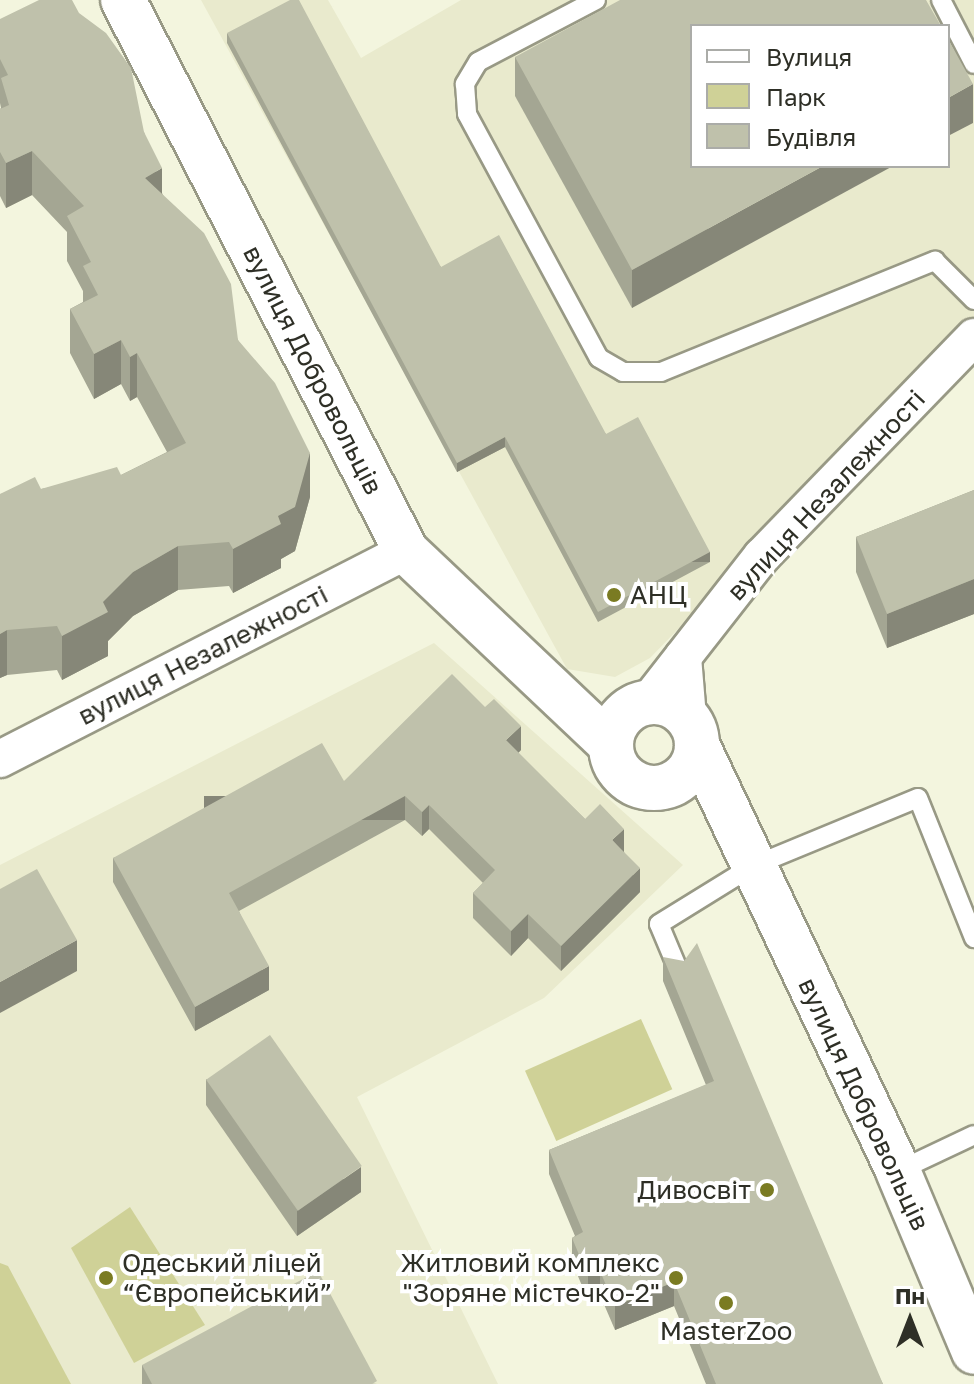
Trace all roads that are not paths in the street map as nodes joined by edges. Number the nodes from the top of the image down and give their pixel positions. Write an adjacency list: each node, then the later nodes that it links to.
1 (123, 0): 7 (street, вулиця Добровольців)
2 (596, 0): 5 (lane)
3 (941, 0): 4 (lane)
4 (974, 64)
5 (974, 300)
6 (974, 337): 8 (street, вулиця Незалежності)
7 (406, 551): 9 (street, вулиця Добровольців); 13 (street, вулиця Незалежності)
8 (683, 657): 10 (street, вулиця Незалежності); 11 (street)
9 (561, 695): 10 (street); 12 (street, вулиця Добровольців)
10 (640, 705): 11 (street); 12 (street)
11 (692, 732): 14 (street); 15 (street, вулиця Добровольців)
12 (611, 745): 14 (street)
13 (0, 759)
14 (661, 788): 15 (street, вулиця Добровольців)
15 (751, 862): 16 (lane); 17 (lane); 19 (street, вулиця Добровольців)
16 (974, 938)
17 (680, 974)
18 (974, 1135): 19 (lane)
19 (898, 1171): 20 (street, вулиця Добровольців)
20 (974, 1352)

